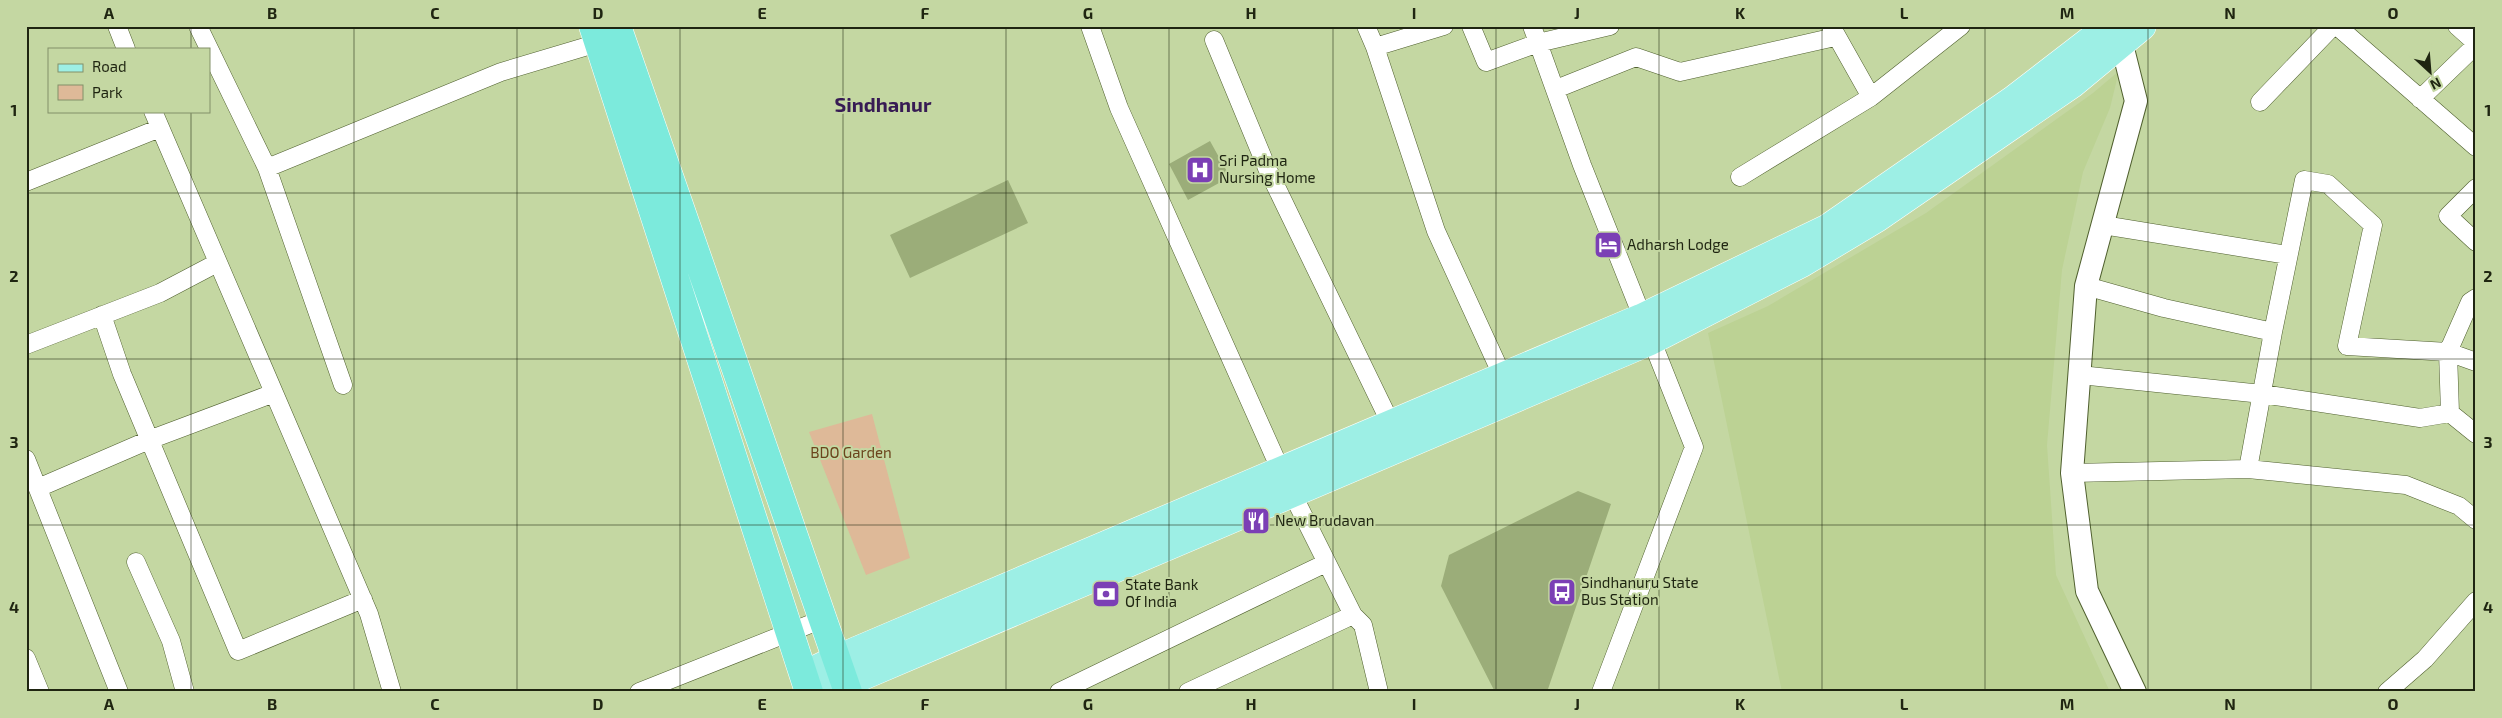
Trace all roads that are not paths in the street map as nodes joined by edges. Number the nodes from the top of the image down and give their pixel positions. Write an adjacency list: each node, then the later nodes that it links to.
1 (117, 26): 20 (street)
2 (198, 26): 21 (street)
3 (1090, 26): 58 (street)
4 (1366, 26): 19 (street)
5 (1444, 26): 19 (street)
6 (1471, 26): 16 (street)
7 (1610, 26): 16 (street)
8 (1961, 26): 24 (street)
9 (2142, 26): 14 (main road)
10 (2333, 26): 26 (street)
11 (2337, 26): 25 (street)
12 (2457, 26): 18 (street)
13 (1833, 31): 23 (street); 24 (street)
14 (2112, 31): 34 (street); 41 (main road)
15 (603, 32): 30 (street); 66 (highway); 67 (highway)
16 (1535, 35): 23 (street)
17 (1214, 40): 52 (street)
18 (2476, 44): 25 (street)
19 (1375, 47): 47 (street)
20 (126, 48)
21 (209, 48)
22 (210, 51): 30 (street)
23 (1556, 88): 41 (street)
24 (1871, 97): 31 (street)
25 (2420, 99): 29 (street)
26 (2260, 102)
27 (153, 112): 28 (street)
28 (160, 128): 32 (street); 37 (street)
29 (2476, 147)
30 (267, 168): 48 (street)
31 (1740, 177)
32 (26, 182)
33 (2476, 188): 35 (street)
34 (2103, 225): 36 (street); 38 (street)
35 (2476, 242)
36 (2288, 254): 42 (street); 44 (street)
37 (217, 263): 40 (street); 49 (street)
38 (2086, 286): 42 (street); 46 (street)
39 (2476, 298): 44 (street)
40 (102, 315): 43 (street); 54 (street)
41 (1646, 329): 47 (main road); 58 (main road); 80 (street)
42 (2273, 332): 50 (street)
43 (26, 346)
44 (2448, 352): 45 (street); 51 (street)
45 (2476, 362)
46 (2080, 375): 50 (street); 57 (street)
47 (1502, 376): 52 (main road)
48 (343, 385)
49 (274, 393): 54 (street); 63 (street)
50 (2262, 394): 51 (street); 56 (street)
51 (2450, 412): 53 (street)
52 (1391, 424): 58 (main road)
53 (2476, 434)
54 (149, 440): 59 (street); 63 (street)
55 (26, 459): 59 (street)
56 (2248, 470): 57 (street); 60 (street)
57 (2072, 473): 81 (street)
58 (1286, 482): 62 (street); 69 (main road); 71 (main road)
59 (38, 488): 73 (street)
60 (2476, 520)
61 (136, 562): 74 (street)
62 (1326, 563): 65 (street); 77 (street)
63 (363, 599): 75 (street)
64 (2476, 601): 82 (street)
65 (1353, 615): 78 (street); 79 (street)
66 (823, 620): 67 (street); 69 (highway)
67 (792, 632): 70 (highway); 76 (street)
68 (26, 658): 72 (street)
69 (837, 659): 70 (main road); 71 (highway)
70 (807, 683)
71 (840, 689)
72 (40, 692)
73 (119, 692)
74 (185, 692)
75 (392, 692)
76 (639, 692)
77 (1059, 692)
78 (1188, 692)
79 (1379, 692)
80 (1601, 692)
81 (2135, 692)
82 (2387, 692)

